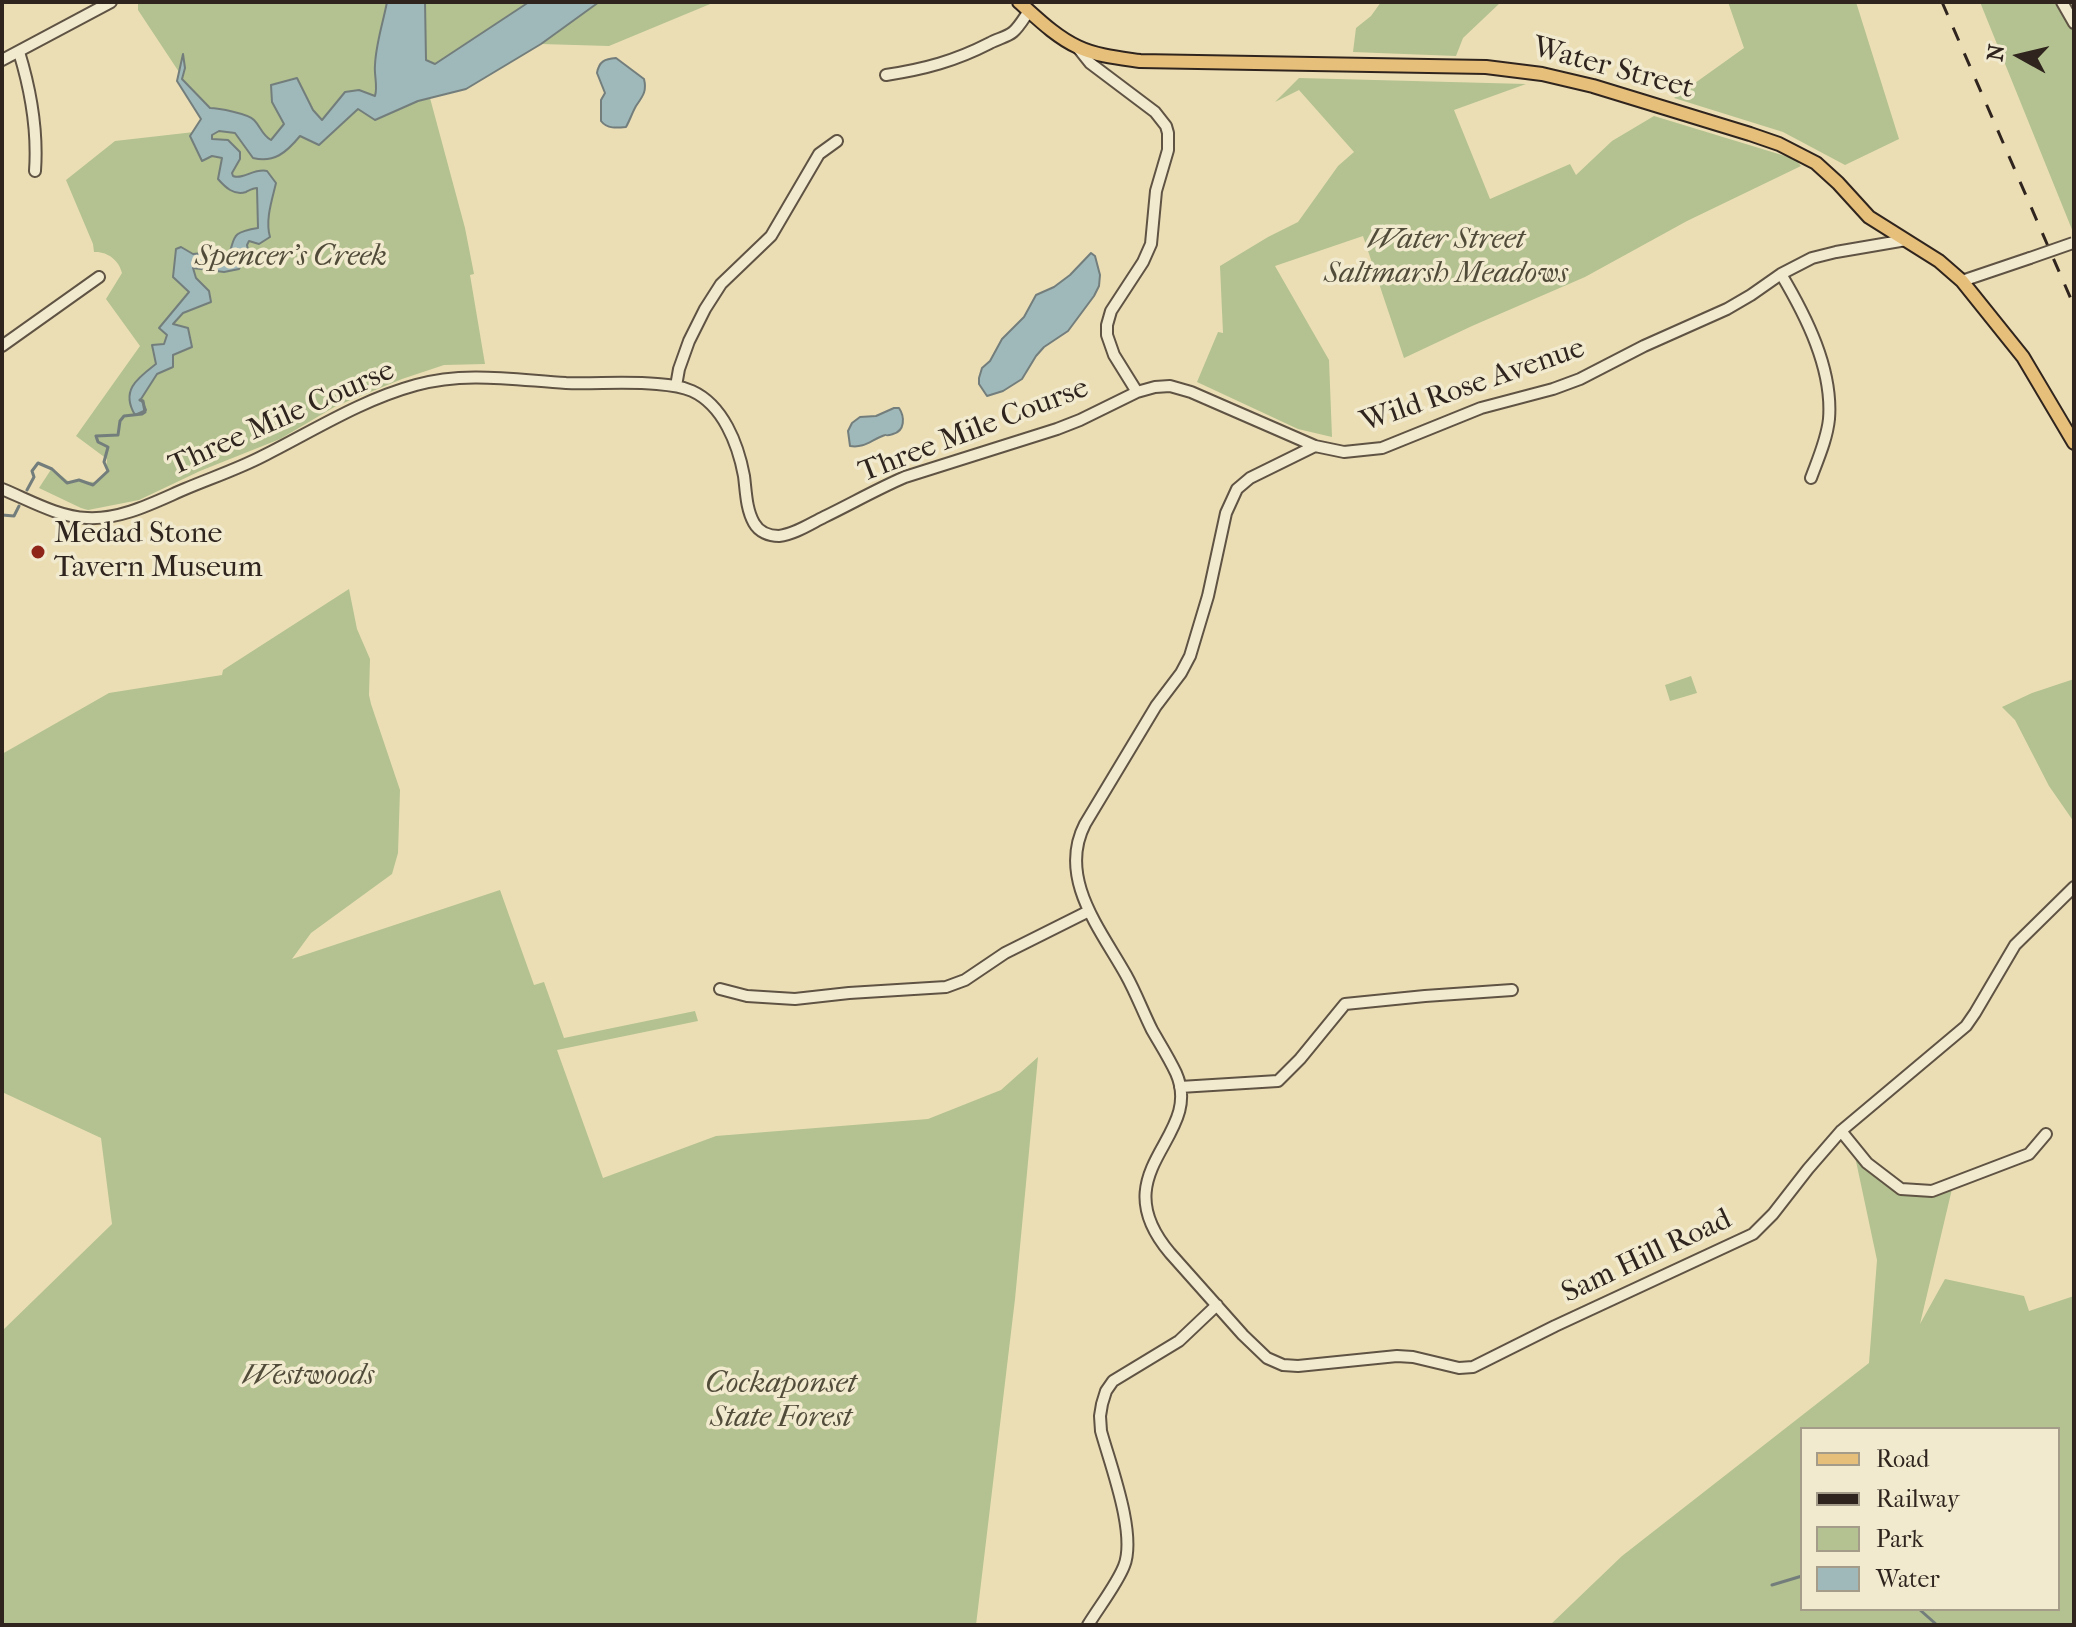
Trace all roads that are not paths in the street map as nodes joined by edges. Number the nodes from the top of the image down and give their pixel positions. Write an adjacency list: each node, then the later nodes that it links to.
1 (111, 2): 7 (street)
2 (1019, 2): 4 (main road, Water Street)
3 (2062, 2): 5 (street)
4 (1029, 11): 6 (main road, Water Street); 9 (street)
5 (2074, 23)
6 (1076, 46): 12 (main road, Water Street); 19 (street)
7 (19, 52): 8 (street); 11 (street)
8 (2, 60)
9 (886, 75)
10 (837, 141): 18 (street)
11 (35, 171)
12 (1906, 240): 14 (street, Wild Rose Avenue); 16 (main road, Water Street)
13 (2074, 243): 16 (street, bridge)
14 (1781, 274): 21 (street, Wild Rose Avenue); 22 (street)
15 (99, 277): 17 (street)
16 (1962, 281): 20 (main road, Water Street)
17 (2, 346)
18 (676, 386): 19 (street, Three Mile Course); 23 (street, Three Mile Course)
19 (1137, 392): 21 (street, Wild Rose Avenue)
20 (2074, 443)
21 (1315, 446): 25 (street)
22 (1811, 478)
23 (2, 489)
24 (2074, 887): 29 (street, Sam Hill Road)
25 (1089, 911): 26 (street); 28 (street)
26 (720, 989)
27 (1512, 990): 28 (street)
28 (1180, 1087): 31 (street, Sam Hill Road)
29 (1841, 1131): 30 (street); 31 (street, Sam Hill Road)
30 (2046, 1134)
31 (1217, 1305): 32 (street)
32 (1088, 1625)

